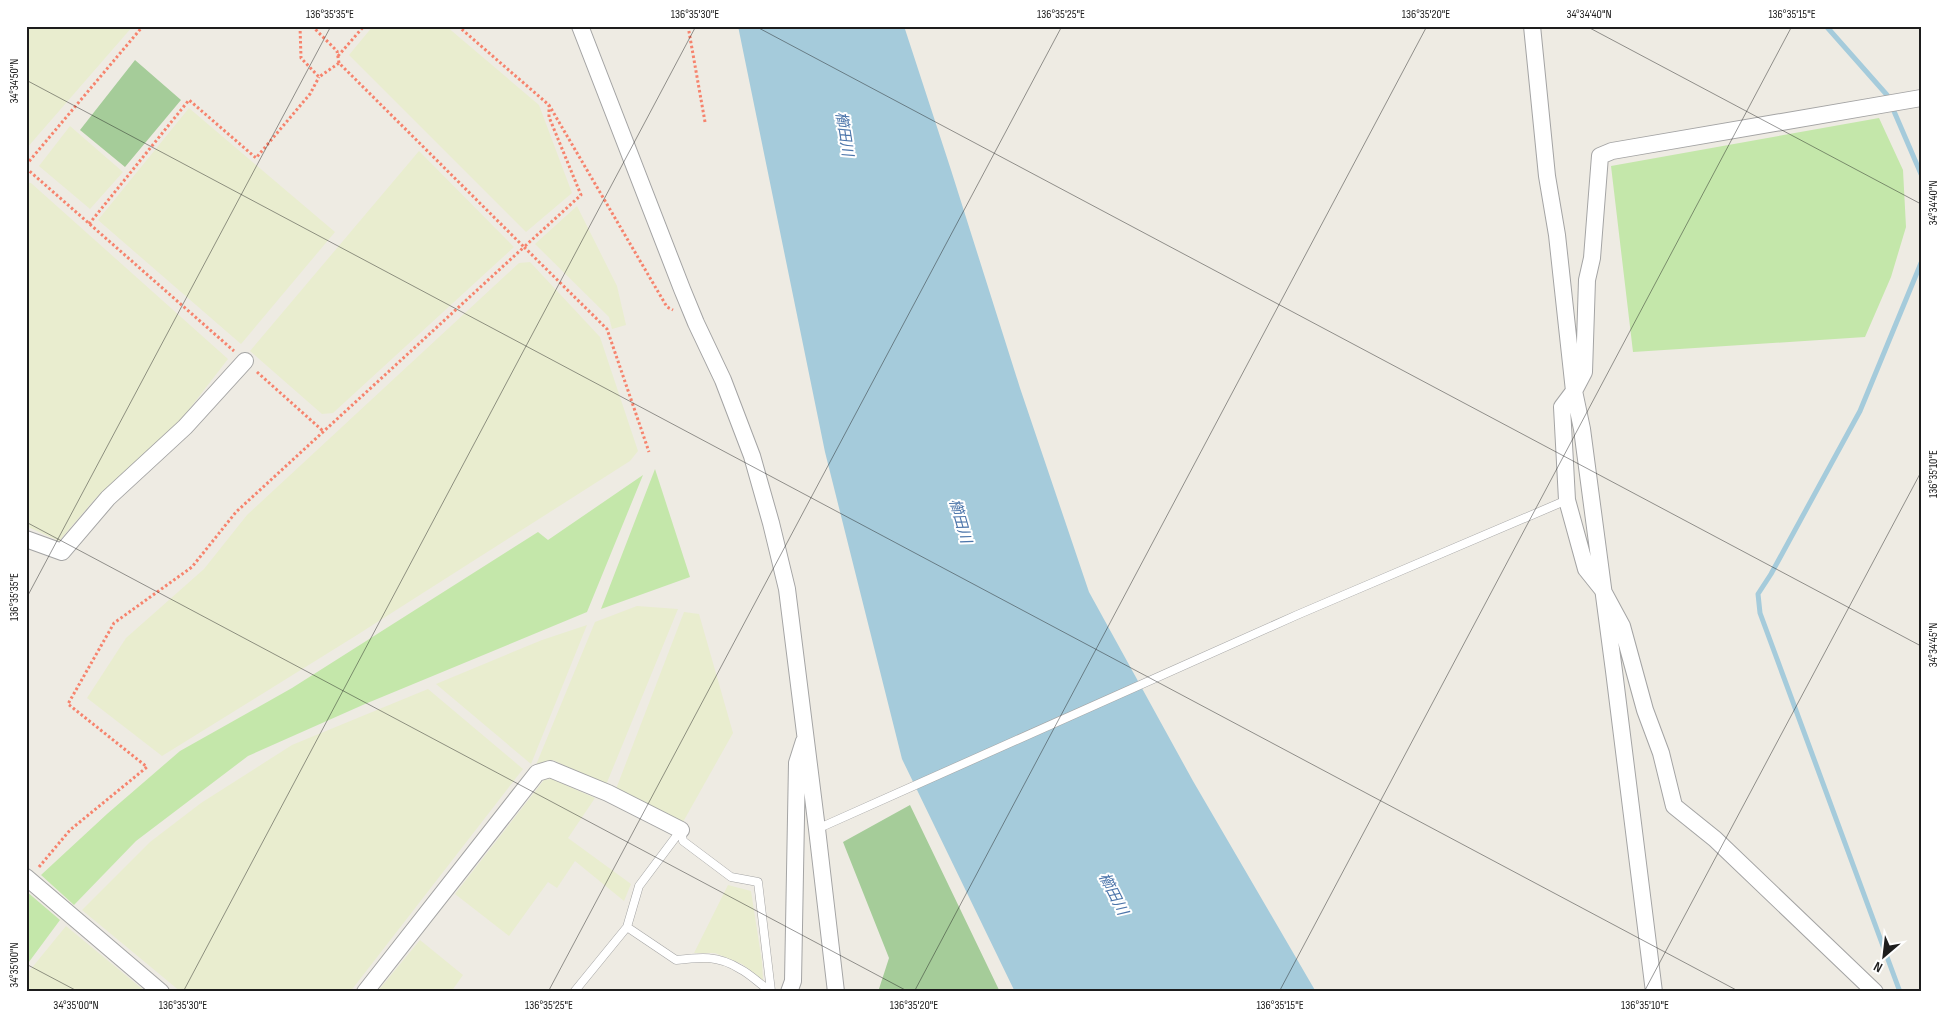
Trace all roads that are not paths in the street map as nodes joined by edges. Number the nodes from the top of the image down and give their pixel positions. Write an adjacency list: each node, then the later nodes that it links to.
1 (580, 26): 9 (street)
2 (1532, 26): 5 (street)
3 (1921, 98): 5 (street)
4 (245, 361): 7 (street)
5 (1574, 391): 6 (street); 8 (street)
6 (1567, 500): 8 (street); 10 (lane)
7 (26, 539)
8 (1602, 590): 20 (street); 21 (street)
9 (805, 735): 10 (street); 18 (street)
10 (818, 828): 19 (street)
11 (681, 830): 13 (lane); 15 (street); 17 (lane)
12 (28, 878): 14 (street)
13 (627, 928): 16 (lane); 17 (lane)
14 (161, 992)
15 (365, 992)
16 (574, 992)
17 (772, 992)
18 (789, 992)
19 (836, 992)
20 (1654, 992)
21 (1875, 992)

